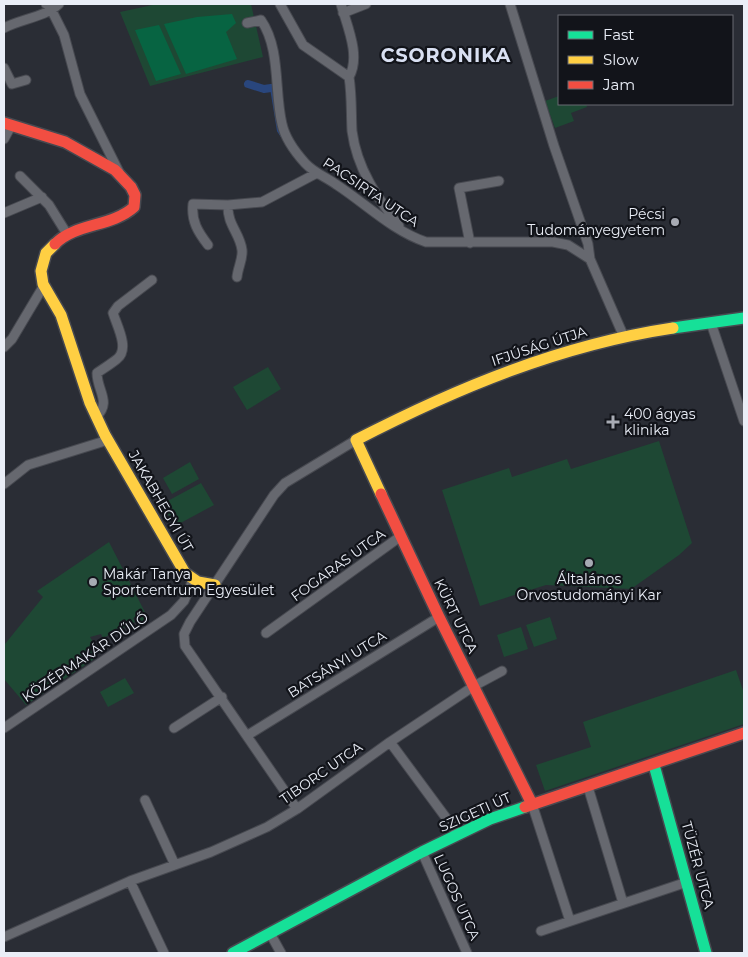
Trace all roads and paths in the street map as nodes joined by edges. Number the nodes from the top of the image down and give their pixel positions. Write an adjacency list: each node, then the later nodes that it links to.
1 (59, 4): 5 (street)
2 (280, 4): 10 (street)
3 (366, 4): 6 (street)
4 (510, 4): 24 (street)
5 (49, 7): 8 (street); 14 (street)
6 (342, 8): 10 (street)
7 (247, 23): 15 (street, PACSIRTA UTCA)
8 (4, 28)
9 (4, 68): 11 (street)
10 (349, 78): 21 (street)
11 (26, 80)
12 (7, 125): 13 (street); 14 (street)
13 (4, 139)
14 (119, 172): 22 (street)
15 (317, 173): 19 (street); 21 (street, PACSIRTA UTCA)
16 (20, 176): 18 (street)
17 (499, 181): 23 (street)
18 (42, 197): 20 (street); 22 (street)
19 (228, 205): 25 (street); 28 (street)
20 (4, 213)
21 (401, 229): 23 (street, PACSIRTA UTCA)
22 (67, 234): 30 (street)
23 (470, 243): 26 (street, PACSIRTA UTCA)
24 (588, 244): 26 (street); 27 (street)
25 (208, 245)
26 (579, 251): 27 (street, PACSIRTA UTCA)
27 (590, 259): 33 (street)
28 (237, 277)
29 (152, 280): 35 (street)
30 (43, 287): 34 (street); 35 (street, JAKABHEGYI ÚT)
31 (744, 318): 32 (street, IFJÚSÁG ÚTJA)
32 (711, 324): 33 (street, IFJÚSÁG ÚTJA); 36 (street)
33 (624, 337): 38 (street, IFJÚSÁG ÚTJA)
34 (4, 347)
35 (96, 417): 37 (street, JAKABHEGYI ÚT)
36 (744, 421)
37 (108, 440): 39 (street); 41 (street, JAKABHEGYI ÚT)
38 (356, 440): 40 (street, KÜRT UTCA); 42 (street)
39 (4, 484)
40 (401, 536): 43 (street, KÜRT UTCA); 44 (street, FOGARAS UTCA)
41 (193, 580): 42 (street); 48 (street, KÖZÉPMAKÁR DŰLŐ)
42 (215, 585): 47 (street)
43 (440, 617): 46 (street, KÜRT UTCA); 51 (street, BATSÁNYI UTCA)
44 (266, 633)
45 (502, 671): 46 (street, TIBORC UTCA)
46 (474, 686): 52 (street, TIBORC UTCA); 58 (street, KÜRT UTCA)
47 (222, 697): 49 (street); 51 (street)
48 (4, 728)
49 (174, 728)
50 (744, 733): 53 (street, SZIGETI ÚT)
51 (248, 735): 59 (street)
52 (390, 742): 59 (street, TIBORC UTCA); 60 (street)
53 (668, 760): 54 (street, SZIGETI ÚT); 55 (street)
54 (654, 765): 55 (street, TÜZÉR UTCA); 56 (street, SZIGETI ÚT)
55 (660, 786): 64 (street, TÜZÉR UTCA)
56 (588, 787): 58 (street, SZIGETI ÚT); 65 (street)
57 (144, 800): 62 (street)
58 (532, 804): 60 (street, SZIGETI ÚT); 66 (street)
59 (297, 809): 62 (street, TIBORC UTCA)
60 (458, 834): 61 (street, SZIGETI ÚT)
61 (422, 852): 68 (street, SZIGETI ÚT); 73 (street, LUGOS UTCA)
62 (175, 865): 63 (street, TIBORC UTCA)
63 (130, 881): 69 (street, TIBORC UTCA); 70 (street)
64 (687, 882): 65 (street); 74 (street, TÜZÉR UTCA)
65 (623, 903): 66 (street)
66 (570, 921): 67 (street)
67 (541, 931)
68 (271, 935): 71 (street, SZIGETI ÚT); 72 (street)
69 (4, 937)
70 (164, 953)
71 (233, 953)
72 (281, 953)
73 (467, 953)
74 (706, 953)

